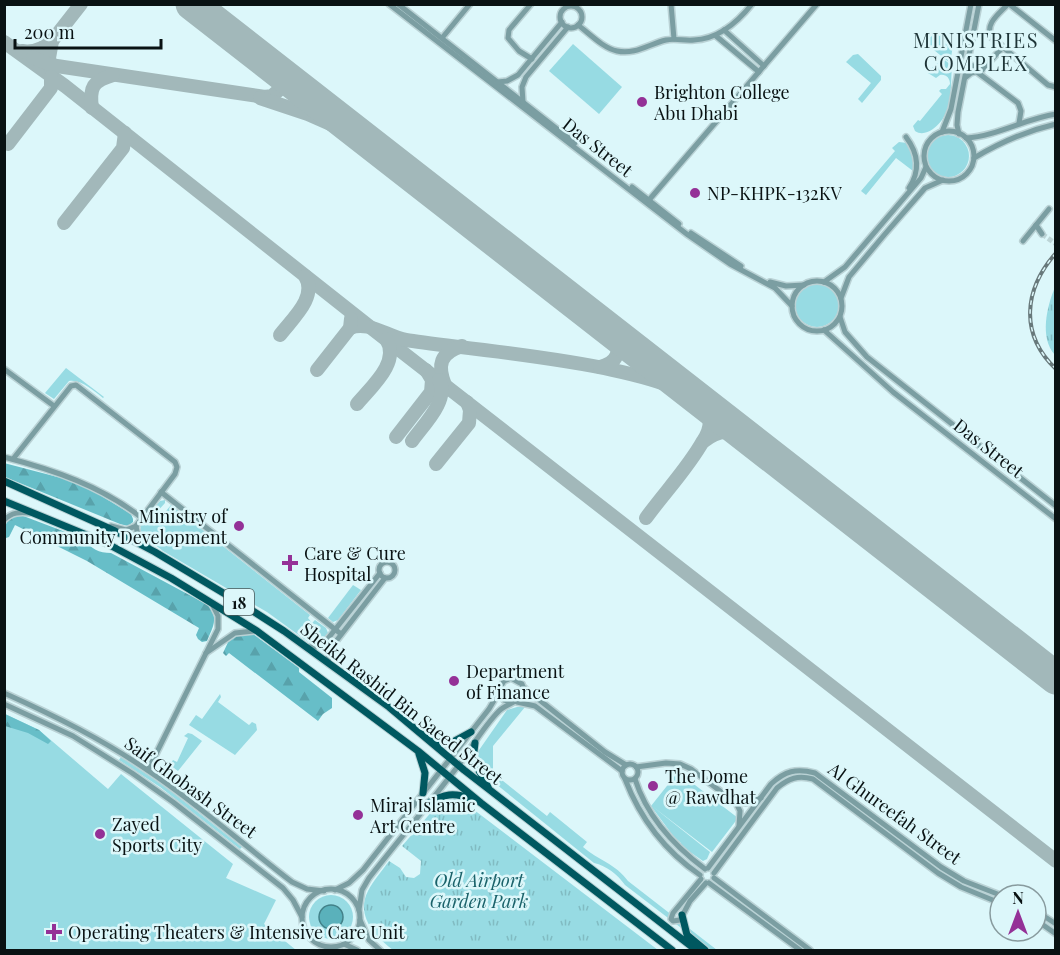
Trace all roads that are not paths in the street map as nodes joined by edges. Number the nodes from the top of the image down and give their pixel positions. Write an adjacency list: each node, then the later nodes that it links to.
1 (389, 4): 56 (street, Das Street)
2 (398, 4): 19 (street, Das Street)
3 (470, 4): 19 (street)
4 (531, 4): 25 (street)
5 (558, 4): 13 (street)
6 (671, 4): 20 (street)
7 (752, 4): 17 (street)
8 (817, 4): 29 (street)
9 (971, 4): 40 (street)
10 (978, 4): 27 (street)
11 (1008, 4): 21 (street); 23 (street)
12 (580, 7): 13 (street); 15 (street)
13 (563, 10): 14 (street)
14 (562, 22): 16 (street); 25 (street)
15 (578, 25): 16 (street); 20 (street)
16 (568, 27): 26 (street)
17 (724, 30): 18 (street); 22 (street)
18 (716, 36): 20 (street); 24 (street)
19 (442, 38): 34 (street, Das Street)
20 (674, 39)
21 (1056, 41)
22 (738, 44): 24 (street); 29 (street)
23 (1003, 47): 28 (street); 35 (street)
24 (733, 50): 30 (street)
25 (533, 58): 26 (street); 32 (street)
26 (539, 62): 32 (street)
27 (967, 63): 28 (street); 33 (street)
28 (987, 64): 31 (street)
29 (764, 66): 30 (street)
30 (759, 72): 47 (street)
31 (977, 72): 33 (street); 38 (street)
32 (523, 75): 34 (street); 36 (street)
33 (964, 80): 41 (street)
34 (496, 81): 36 (street, Das Street)
35 (1056, 87)
36 (523, 102): 47 (street, Das Street)
37 (1056, 114): 38 (street)
38 (1019, 123): 43 (street)
39 (1056, 124): 44 (street)
40 (942, 132): 41 (street); 45 (street)
41 (959, 134): 43 (street)
42 (906, 137): 48 (street)
43 (966, 138): 44 (street)
44 (974, 158): 46 (street)
45 (926, 167): 46 (street); 48 (street)
46 (944, 180): 55 (street)
47 (649, 200): 54 (street, Das Street)
48 (900, 202): 53 (street)
49 (1049, 209): 50 (street)
50 (1036, 225): 51 (street); 52 (street)
51 (1042, 234)
52 (1023, 241)
53 (824, 282): 54 (street); 55 (street)
54 (804, 285): 56 (street)
55 (841, 298): 57 (street)
56 (792, 306): 58 (street)
57 (840, 317): 58 (street); 66 (street, Das Street)
58 (824, 330): 69 (street, Das Street)
59 (4, 369): 60 (street)
60 (54, 406): 62 (street); 64 (street)
61 (4, 457): 62 (street)
62 (13, 459): 68 (street)
63 (4, 481): 71 (main road, Sheikh Rashid Bin Saeed Street / 18)
64 (161, 492): 68 (street); 77 (street)
65 (4, 501): 67 (main road, Sheikh Rashid Bin Saeed Street / 18)
66 (1056, 506)
67 (38, 513): 70 (street); 76 (main road, Sheikh Rashid Bin Saeed Street / 18)
68 (142, 518): 72 (street)
69 (1056, 519)
70 (4, 520)
71 (92, 521): 72 (street); 73 (main road, Sheikh Rashid Bin Saeed Street / 18)
72 (136, 526): 73 (street)
73 (155, 552): 80 (main road, Sheikh Rashid Bin Saeed Street / 18)
74 (383, 575): 75 (street)
75 (368, 594): 77 (street); 79 (street)
76 (211, 602): 78 (main road, Sheikh Rashid Bin Saeed Street / 18); 81 (street)
77 (335, 630): 79 (street); 80 (street)
78 (257, 631): 81 (street); 91 (main road, Sheikh Rashid Bin Saeed Street / 18)
79 (341, 634): 82 (street)
80 (307, 647): 82 (main road, Sheikh Rashid Bin Saeed Street / 18)
81 (206, 653): 97 (street)
82 (329, 664): 89 (main road, Sheikh Rashid Bin Saeed Street / 18)
83 (523, 687): 84 (street); 86 (street); 93 (street)
84 (499, 692): 86 (street); 88 (street)
85 (4, 693): 97 (street, Saif Ghobash Street)
86 (514, 702): 90 (street); 99 (street)
87 (4, 704): 111 (street, Saif Ghobash Street)
88 (471, 732): 89 (main road); 92 (street)
89 (429, 740): 92 (main road, Sheikh Rashid Bin Saeed Street / 18)
90 (475, 743): 94 (street); 103 (main road)
91 (418, 751): 98 (main road, Sheikh Rashid Bin Saeed Street / 18); 104 (main road)
92 (450, 759): 94 (main road, Sheikh Rashid Bin Saeed Street / 18); 98 (street)
93 (626, 765): 96 (street); 99 (street)
94 (458, 766): 101 (street); 103 (main road, Sheikh Rashid Bin Saeed Street / 18)
95 (655, 766): 96 (street); 100 (street); 108 (street)
96 (636, 767): 100 (street)
97 (148, 770): 110 (street, Saif Ghobash Street)
98 (440, 770): 101 (main road, Sheikh Rashid Bin Saeed Street / 18); 104 (street)
99 (622, 771): 102 (street)
100 (636, 777): 102 (street); 112 (street)
101 (449, 778): 106 (street); 107 (main road, Sheikh Rashid Bin Saeed Street / 18)
102 (625, 778): 113 (street)
103 (489, 789): 126 (main road, Sheikh Rashid Bin Saeed Street / 18)
104 (423, 793): 114 (street)
105 (761, 798): 108 (street); 109 (street, Al Ghureefah Street); 115 (street, Al Ghureefah Street)
106 (428, 803): 107 (main road); 118 (street)
107 (481, 803): 125 (main road, Sheikh Rashid Bin Saeed Street / 18)
108 (736, 803): 109 (street)
109 (739, 827): 112 (street, Al Ghureefah Street)
110 (264, 860): 111 (street); 116 (street, Saif Ghobash Street)
111 (259, 869): 120 (street, Saif Ghobash Street)
112 (710, 872): 113 (street); 113 (street); 117 (street, Al Ghureefah Street); 129 (street)
113 (704, 880): 119 (street); 119 (street); 128 (street)
114 (335, 890): 116 (street); 118 (street)
115 (988, 890)
116 (324, 891): 120 (street)
117 (988, 898)
118 (359, 910): 121 (street)
119 (682, 915): 127 (main road)
120 (302, 917): 122 (street)
121 (360, 919): 122 (street); 124 (street)
122 (344, 944): 123 (street)
123 (357, 951)
124 (380, 951)
125 (672, 951)
126 (696, 951)
127 (705, 951)
128 (800, 951)
129 (810, 951)

